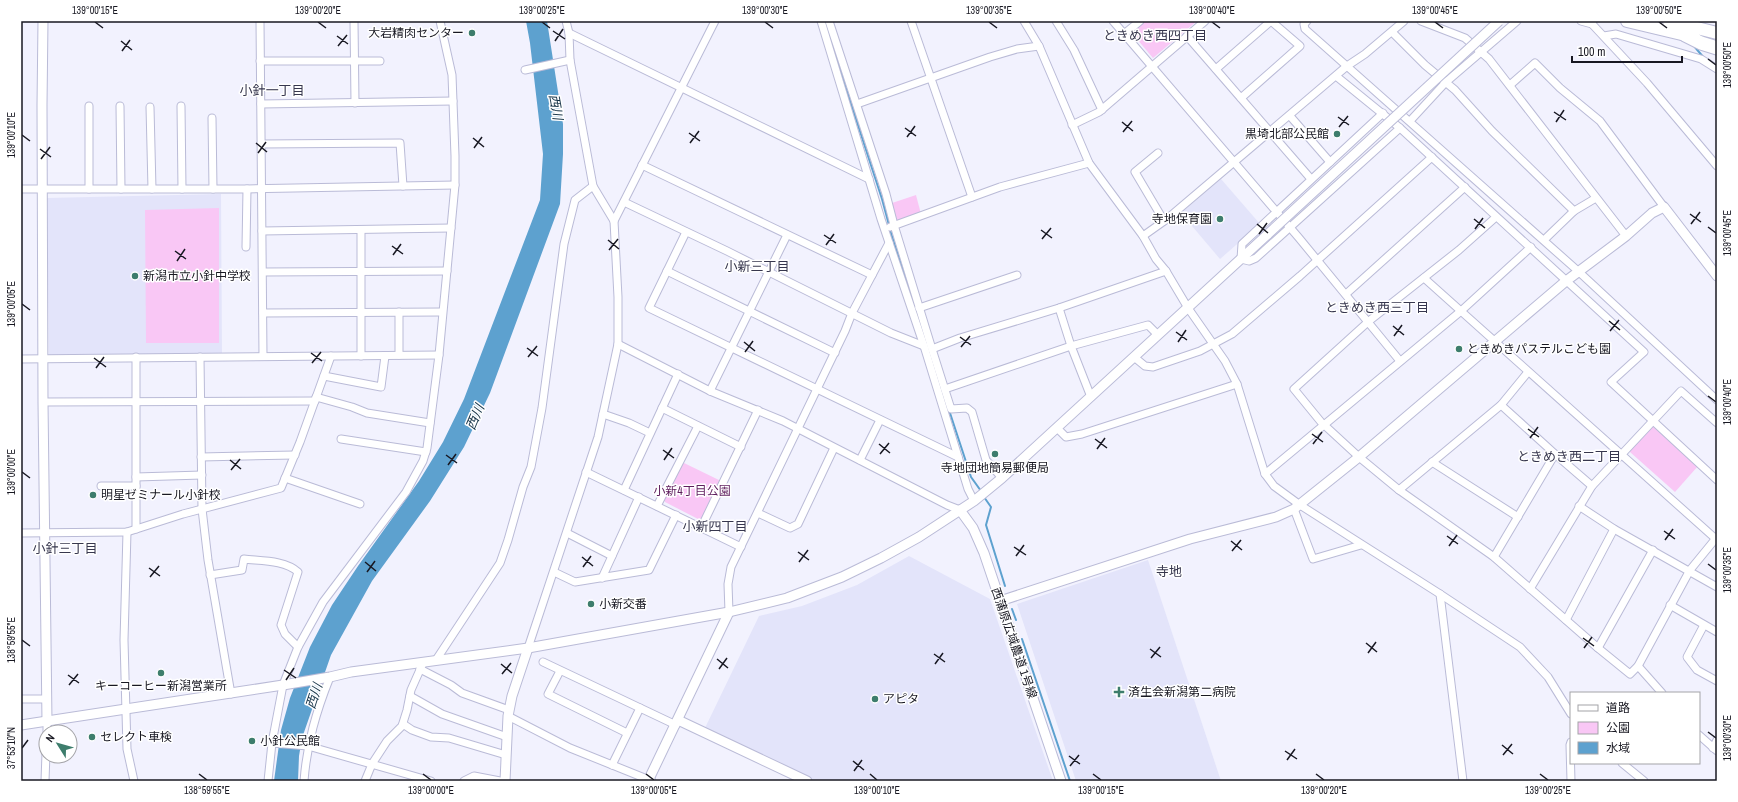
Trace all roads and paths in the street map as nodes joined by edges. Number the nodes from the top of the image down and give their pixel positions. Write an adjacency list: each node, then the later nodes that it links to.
1 (43, 21): 83 (street)
2 (260, 21): 39 (street)
3 (354, 21): 40 (street)
4 (440, 21): 53 (street)
5 (566, 21): 29 (street)
6 (715, 21): 51 (street)
7 (820, 21): 77 (street)
8 (829, 21): 56 (street)
9 (912, 21): 48 (street)
10 (1024, 21): 35 (street)
11 (1056, 21): 61 (street)
12 (1113, 21): 30 (street)
13 (1140, 21): 30 (street)
14 (1205, 21): 32 (street)
15 (1271, 21): 44 (street); 52 (street)
16 (1307, 21): 43 (street)
17 (1404, 21): 27 (street)
18 (1422, 21): 37 (street)
19 (1500, 21): 115 (street, bridge)
20 (1517, 21): 37 (street)
21 (1581, 21): 25 (street)
22 (1627, 21): 31 (highway)
23 (1669, 21): 28 (highway)
24 (1690, 21): 26 (highway)
25 (1593, 22): 33 (street)
26 (1717, 24)
27 (1392, 32): 43 (street); 49 (street)
28 (1717, 32)
29 (569, 33): 38 (street); 51 (street)
30 (1124, 34): 42 (street)
31 (1685, 35): 34 (highway); 36 (highway)
32 (1187, 36): 42 (street); 44 (street)
33 (1604, 36): 45 (street); 76 (street)
34 (1717, 42)
35 (1038, 46): 48 (street); 66 (street)
36 (1717, 48)
37 (1481, 52): 49 (street); 50 (street)
38 (570, 60): 46 (street); 81 (street)
39 (260, 61): 40 (street); 55 (street)
40 (355, 61): 41 (street); 54 (street)
41 (380, 61)
42 (1152, 66): 61 (street); 74 (street)
43 (1347, 66): 47 (street); 65 (street)
44 (1216, 69): 52 (street)
45 (1717, 69)
46 (525, 70)
47 (1336, 76): 62 (street); 63 (street)
48 (931, 78): 56 (street); 92 (street)
49 (1446, 82): 65 (street); 96 (street)
50 (1510, 85): 93 (street); 95 (street)
51 (682, 87): 75 (street); 77 (street)
52 (1241, 98): 68 (street)
53 (454, 101): 54 (street); 79 (street)
54 (355, 102): 55 (street)
55 (261, 104): 69 (street)
56 (857, 104): 101 (street)
57 (89, 106): 84 (street)
58 (120, 106): 87 (street)
59 (180, 106): 89 (street)
60 (150, 107): 88 (street)
61 (1102, 110): 66 (street)
62 (1383, 113): 67 (street); 72 (street)
63 (1290, 116): 68 (street); 72 (street)
64 (212, 118): 90 (street)
65 (1410, 121): 111 (street)
66 (1072, 125): 73 (street)
67 (1400, 128): 71 (street); 103 (street)
68 (1271, 131): 74 (street); 78 (street)
69 (261, 144): 80 (street); 85 (street)
70 (1158, 153): 100 (street)
71 (1432, 157): 82 (street); 116 (street)
72 (1330, 162): 78 (street)
73 (1089, 163): 92 (street); 109 (street)
74 (1234, 163): 97 (street); 100 (street)
75 (642, 164): 94 (street); 108 (street)
76 (1717, 166)
77 (869, 179): 104 (street)
78 (1311, 179): 97 (street)
79 (455, 185): 80 (street); 102 (street)
80 (403, 186): 85 (street)
81 (593, 186): 99 (street); 252 (street)
82 (1465, 187): 98 (street); 129 (street)
83 (42, 188): 84 (street); 86 (street); 160 (street)
84 (89, 188): 87 (street)
85 (262, 188): 91 (street); 105 (street)
86 (21, 189)
87 (121, 189): 88 (street)
88 (152, 189): 89 (street)
89 (182, 189): 90 (street)
90 (213, 189): 91 (street)
91 (247, 189): 113 (street)
92 (972, 197): 101 (street)
93 (1596, 198): 96 (street); 110 (street)
94 (624, 202): 99 (street); 107 (street)
95 (1664, 207): 110 (street); 126 (street)
96 (1574, 211): 111 (street)
97 (1276, 212): 103 (street); 115 (street)
98 (1496, 217): 114 (street); 127 (street)
99 (614, 221): 143 (street)
100 (1164, 221): 109 (street)
101 (894, 225): 104 (street); 130 (street)
102 (451, 228): 106 (street); 117 (street)
103 (1291, 229): 115 (street); 116 (street)
104 (885, 230): 112 (street)
105 (262, 231): 106 (street); 122 (street)
106 (361, 231): 118 (street)
107 (686, 232): 119 (street); 123 (street)
108 (787, 235): 123 (street); 124 (street)
109 (1143, 236): 120 (street)
110 (1626, 236): 121 (street)
111 (1544, 240): 121 (street)
112 (889, 243): 124 (street); 145 (street)
113 (246, 247)
114 (1531, 247): 128 (street); 134 (street)
115 (1241, 259): 132 (street)
116 (1318, 260): 129 (street); 144 (street)
117 (447, 270): 118 (street); 137 (street)
118 (360, 271): 122 (street); 135 (street)
119 (667, 271): 133 (street); 147 (street)
120 (1166, 271): 131 (street); 132 (street)
121 (1578, 271): 128 (street); 171 (street)
122 (263, 272): 138 (street)
123 (769, 272): 133 (street); 139 (street)
124 (872, 275): 139 (street)
125 (1017, 275): 130 (street)
126 (1717, 276)
127 (1424, 278): 134 (street); 140 (street)
128 (1566, 281): 142 (street); 180 (street)
129 (1346, 294): 140 (street)
130 (919, 308): 148 (street)
131 (1059, 308): 146 (street); 148 (street)
132 (1188, 308): 141 (street); 144 (street)
133 (750, 311): 147 (street); 149 (street)
134 (1461, 311): 142 (street); 161 (street)
135 (360, 312): 136 (street); 138 (street); 153 (street)
136 (399, 312): 137 (street); 150 (street)
137 (442, 312): 155 (street)
138 (263, 313): 151 (street)
139 (852, 313): 145 (street); 149 (street)
140 (1369, 321): 161 (street); 184 (street)
141 (1158, 335): 146 (street); 158 (street)
142 (1494, 341): 162 (street); 197 (street)
143 (618, 344): 163 (street); 178 (street)
144 (1214, 345): 158 (street); 165 (street)
145 (924, 346): 196 (street)
146 (1072, 346): 166 (street); 169 (street)
147 (731, 348): 167 (street); 168 (street)
148 (932, 349): 166 (street)
149 (835, 354): 167 (street)
150 (399, 355): 154 (street); 155 (street)
151 (263, 356): 152 (street); 157 (street)
152 (331, 356): 153 (street); 164 (street)
153 (361, 356): 154 (street)
154 (385, 356): 164 (street)
155 (439, 356): 181 (street)
156 (136, 357): 157 (street); 160 (street); 174 (street)
157 (200, 357): 172 (street)
158 (1134, 357): 169 (street)
159 (21, 359): 160 (street)
160 (42, 359): 173 (street)
161 (1400, 361): 184 (street)
162 (1528, 372): 175 (street); 193 (street)
163 (678, 374): 168 (street); 176 (street)
164 (324, 376): 170 (street)
165 (1237, 384): 185 (street); 201 (street)
166 (945, 389): 205 (street)
167 (817, 390): 179 (street); 186 (street)
168 (710, 391): 177 (street)
169 (1091, 397): 185 (street)
170 (316, 399): 172 (street); 181 (street); 194 (street)
171 (1717, 400)
172 (201, 401): 174 (street); 195 (street)
173 (42, 402): 174 (street); 229 (street)
174 (136, 402): 203 (street)
175 (1501, 405): 192 (street); 199 (street)
176 (662, 408): 183 (street); 187 (street)
177 (758, 410): 186 (street); 189 (street)
178 (603, 414): 187 (street); 200 (street)
179 (880, 420): 196 (street); 198 (street)
180 (1652, 422): 182 (street); 193 (street); 206 (street)
181 (430, 423): 191 (street)
182 (1717, 423)
183 (698, 426): 189 (street); 215 (street)
184 (1325, 426): 197 (street); 201 (street)
185 (1057, 428): 205 (street)
186 (798, 429): 190 (street); 220 (street)
187 (650, 433): 210 (street)
188 (341, 439): 191 (street)
189 (741, 447): 223 (street)
190 (834, 448): 198 (street); 220 (street)
191 (426, 452): 249 (street)
192 (1555, 454): 209 (street); 222 (street)
193 (1622, 454): 209 (street); 230 (street)
194 (295, 455): 195 (street); 204 (street)
195 (202, 457): 202 (street)
196 (958, 457): 213 (street)
197 (1359, 457): 211 (street); 217 (street)
198 (860, 460): 219 (street)
199 (1432, 462): 211 (street); 222 (street)
200 (586, 472): 210 (street); 228 (street)
201 (1265, 474): 217 (street)
202 (202, 475): 203 (street); 218 (street)
203 (136, 477): 208 (street)
204 (285, 478): 214 (street); 218 (street)
205 (1002, 478): 213 (street)
206 (1717, 480)
207 (101, 486): 208 (street)
208 (136, 486): 224 (street)
209 (1592, 486): 216 (street)
210 (624, 490): 212 (street)
211 (1399, 490): 235 (street)
212 (639, 497): 215 (street); 234 (street)
213 (974, 501): 219 (street)
214 (360, 504)
215 (657, 506): 221 (street)
216 (1579, 506): 225 (street); 241 (street)
217 (1297, 507): 231 (street); 231 (street); 243 (street)
218 (202, 509): 224 (street); 238 (street)
219 (960, 510): 243 (street, 西蒲原広域農道 1号線); 245 (street)
220 (758, 513): 232 (street)
221 (676, 515): 223 (street); 239 (street)
222 (1518, 517): 235 (street)
223 (701, 528): 232 (street)
224 (136, 529): 226 (street)
225 (1614, 529): 233 (street); 246 (street)
226 (127, 532): 229 (street); 266 (street)
227 (21, 533): 229 (street)
228 (567, 533): 234 (street); 237 (street)
229 (43, 534): 264 (street)
230 (1716, 539): 236 (street)
231 (1361, 544): 242 (street)
232 (741, 547): 245 (street)
233 (1653, 550): 236 (street); 251 (street)
234 (612, 556): 239 (street)
235 (1494, 557): 241 (street)
236 (1690, 570): 240 (street); 244 (street)
237 (554, 572): 239 (street); 250 (street)
238 (210, 575): 249 (street); 261 (street)
239 (602, 578)
240 (1717, 587)
241 (1530, 589): 246 (street)
242 (1440, 594): 267 (street); 298 (street)
243 (1000, 601): 297 (street, 西蒲原広域農道 1号線)
244 (1670, 605): 247 (street); 255 (street)
245 (729, 612): 250 (street); 270 (street)
246 (1566, 620): 251 (street)
247 (1704, 625): 248 (street); 258 (street)
248 (1717, 632)
249 (298, 647): 259 (street)
250 (528, 648): 252 (street); 268 (street)
251 (1598, 648): 255 (street)
252 (436, 660): 254 (street)
253 (543, 662): 256 (street)
254 (421, 666): 257 (street); 262 (street); 268 (street)
255 (1638, 666): 260 (street)
256 (560, 671): 265 (street); 273 (street)
257 (329, 678): 259 (street); 278 (street)
258 (1717, 681)
259 (288, 684): 261 (street); 277 (street)
260 (1661, 692)
261 (231, 694): 266 (street)
262 (410, 696): 271 (street); 275 (street)
263 (21, 699): 264 (street)
264 (47, 699): 269 (street)
265 (640, 708): 270 (street); 273 (street)
266 (126, 709): 269 (street); 288 (street)
267 (1570, 712)
268 (508, 713): 275 (street); 285 (street)
269 (47, 722): 272 (street)
270 (677, 722): 286 (street); 296 (street)
271 (403, 724): 280 (street); 282 (street)
272 (21, 725)
273 (627, 732): 285 (street)
274 (1700, 736): 279 (street)
275 (507, 737): 280 (street)
276 (1717, 740): 279 (street)
277 (274, 743): 278 (street); 289 (street)
278 (308, 746): 282 (street); 290 (street)
279 (1715, 750)
280 (506, 755): 295 (street)
281 (46, 764): 287 (street)
282 (372, 764): 291 (street); 292 (street)
283 (1571, 764): 299 (street)
284 (1623, 764): 300 (street)
285 (612, 765): 286 (street)
286 (650, 780)
287 (45, 781)
288 (134, 781)
289 (268, 781)
290 (304, 781)
291 (365, 781)
292 (431, 781)
293 (464, 781): 294 (street)
294 (500, 781)
295 (505, 781)
296 (807, 781)
297 (1061, 781)
298 (1463, 781)
299 (1571, 781)
300 (1644, 781)

